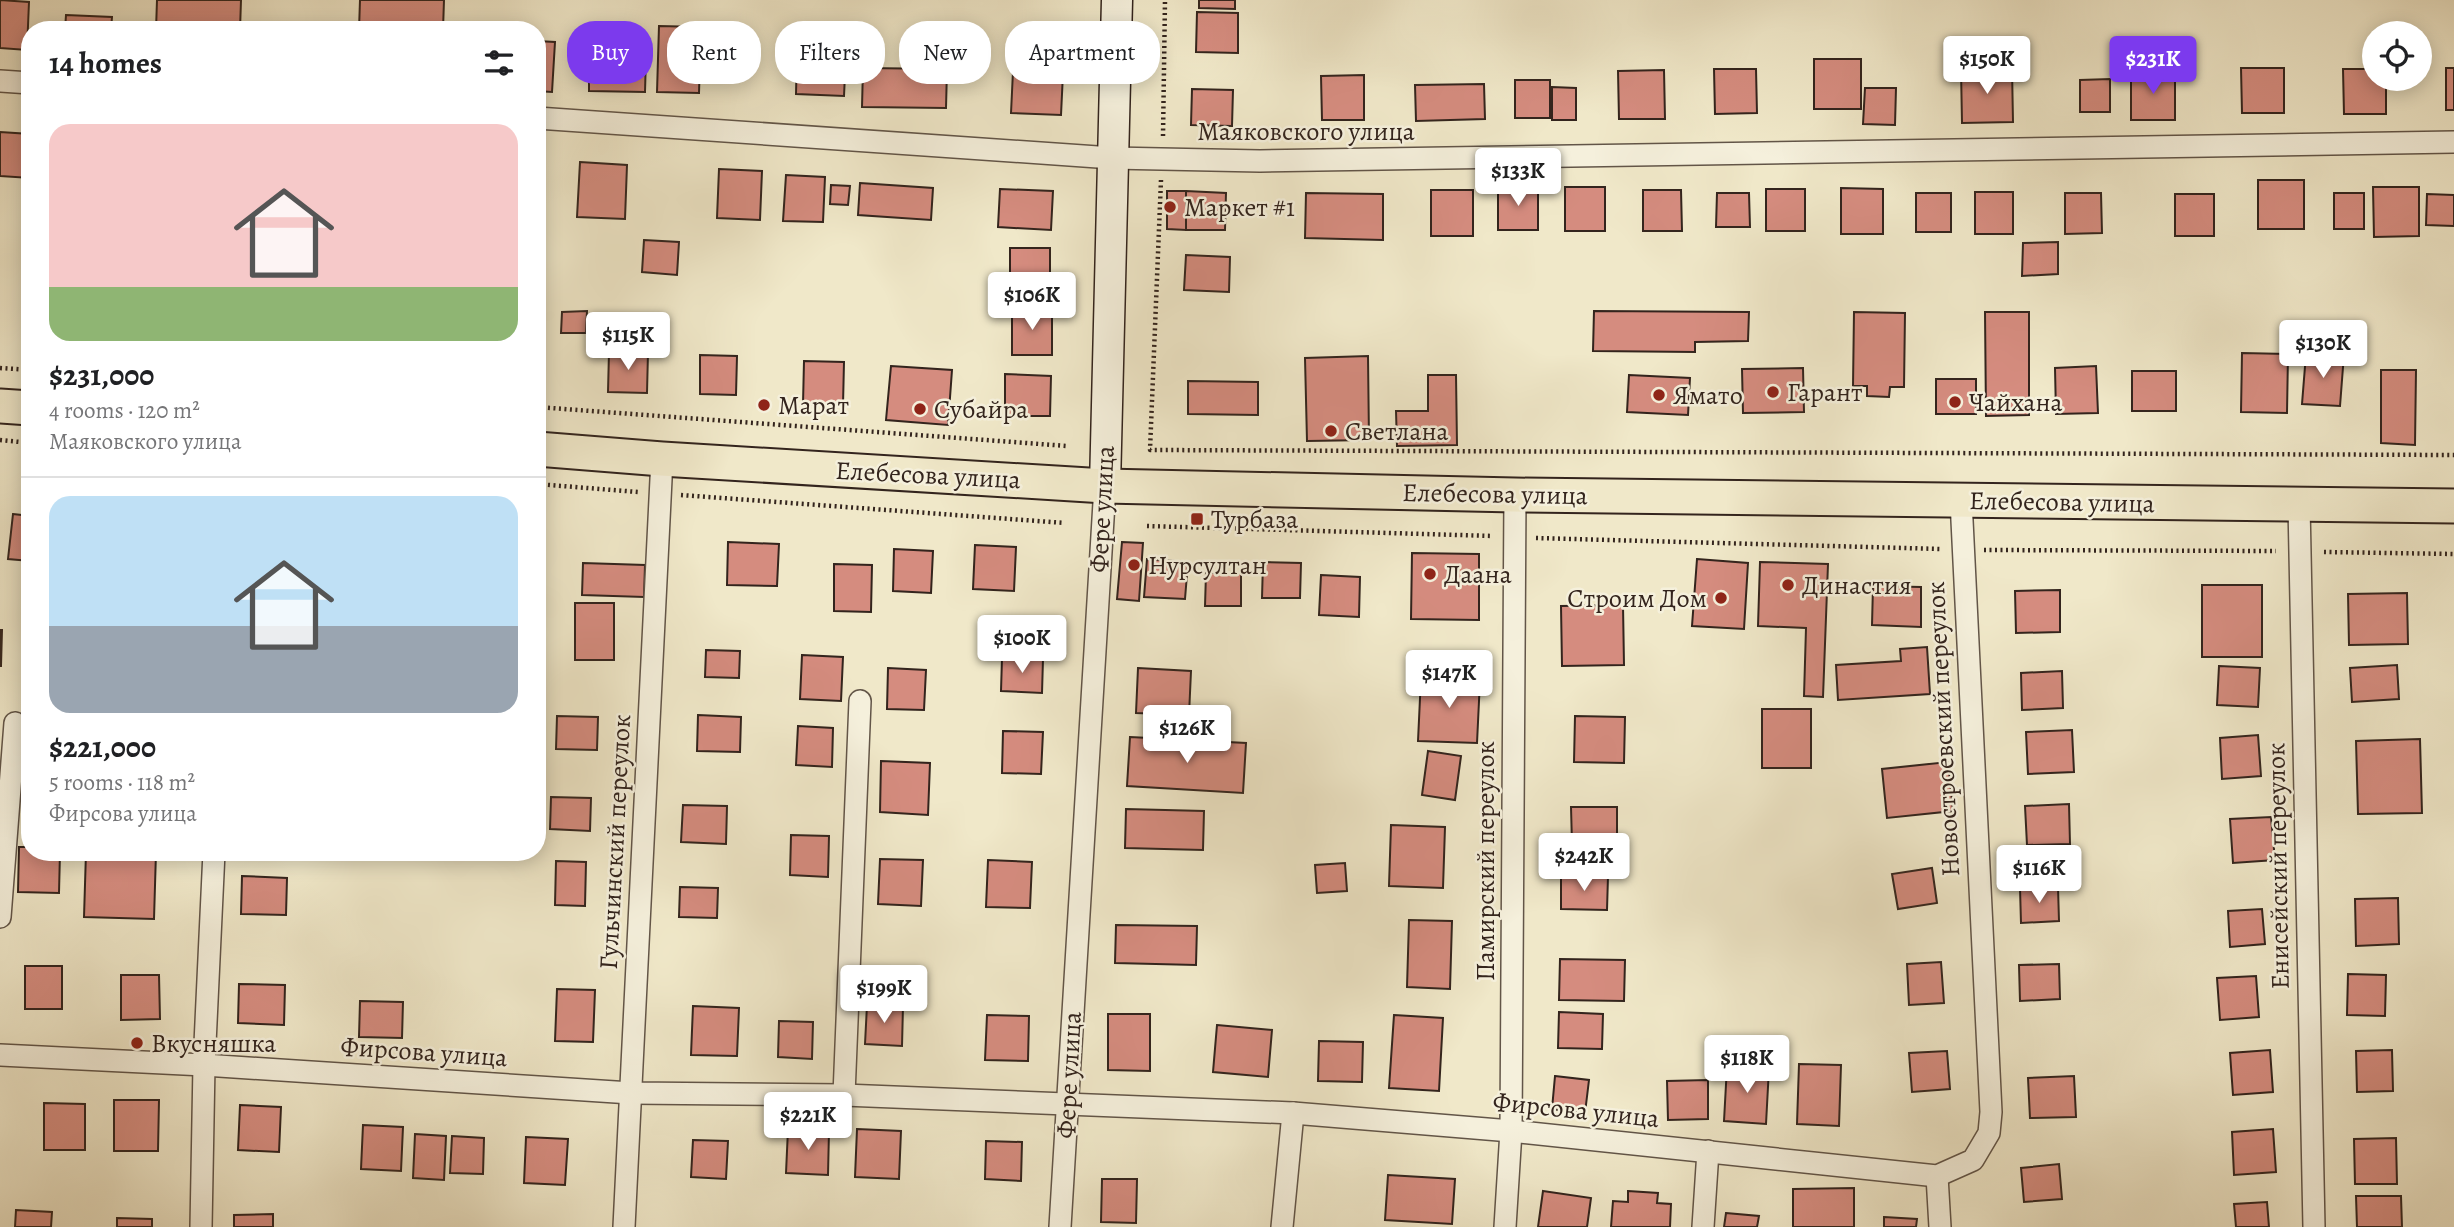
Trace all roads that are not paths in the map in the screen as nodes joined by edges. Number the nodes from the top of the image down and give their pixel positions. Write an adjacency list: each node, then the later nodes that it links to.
1 (1116, 0): 6 (street, Фере улица)
2 (0, 81): 3 (street)
3 (21, 82)
4 (546, 119): 6 (street, Маяковского улица)
5 (2454, 142): 6 (street, Маяковского улица)
6 (1112, 158): 11 (street, Фере улица)
7 (0, 406): 8 (main road)
8 (21, 407)
9 (546, 450): 10 (main road, Елебесова улица)
10 (662, 459): 11 (main road, Елебесова улица); 22 (street, Гульчинский переулок)
11 (1105, 486): 12 (main road, Елебесова улица); 24 (street, Фере улица)
12 (1516, 495): 13 (main road, Елебесова улица); 26 (street, Памирский переулок)
13 (1961, 500): 14 (main road, Елебесова улица); 28 (street, Новостроевский переулок)
14 (2299, 505): 15 (main road, Елебесова улица); 36 (street, Енисейский переулок)
15 (2454, 506)
16 (860, 701): 23 (street)
17 (15, 723): 19 (street)
18 (214, 861): 21 (street)
19 (0, 917)
20 (0, 1055): 21 (street, Фирсова улица)
21 (204, 1065): 22 (street, Фирсова улица); 29 (street)
22 (631, 1093): 23 (street, Фирсова улица); 30 (street, Гульчинский переулок)
23 (844, 1095): 24 (street, Фирсова улица)
24 (1067, 1103): 25 (street, Фирсова улица); 31 (street, Фере улица)
25 (1293, 1114): 26 (street, Фирсова улица); 32 (street)
26 (1511, 1131): 27 (street, Фирсова улица); 33 (street, Памирский переулок)
27 (1708, 1151): 28 (street, Фирсова улица); 34 (street)
28 (1937, 1176): 35 (street)
29 (201, 1227)
30 (624, 1227)
31 (1060, 1227)
32 (1282, 1227)
33 (1505, 1227)
34 (1703, 1227)
35 (1940, 1227)
36 (2314, 1227)

